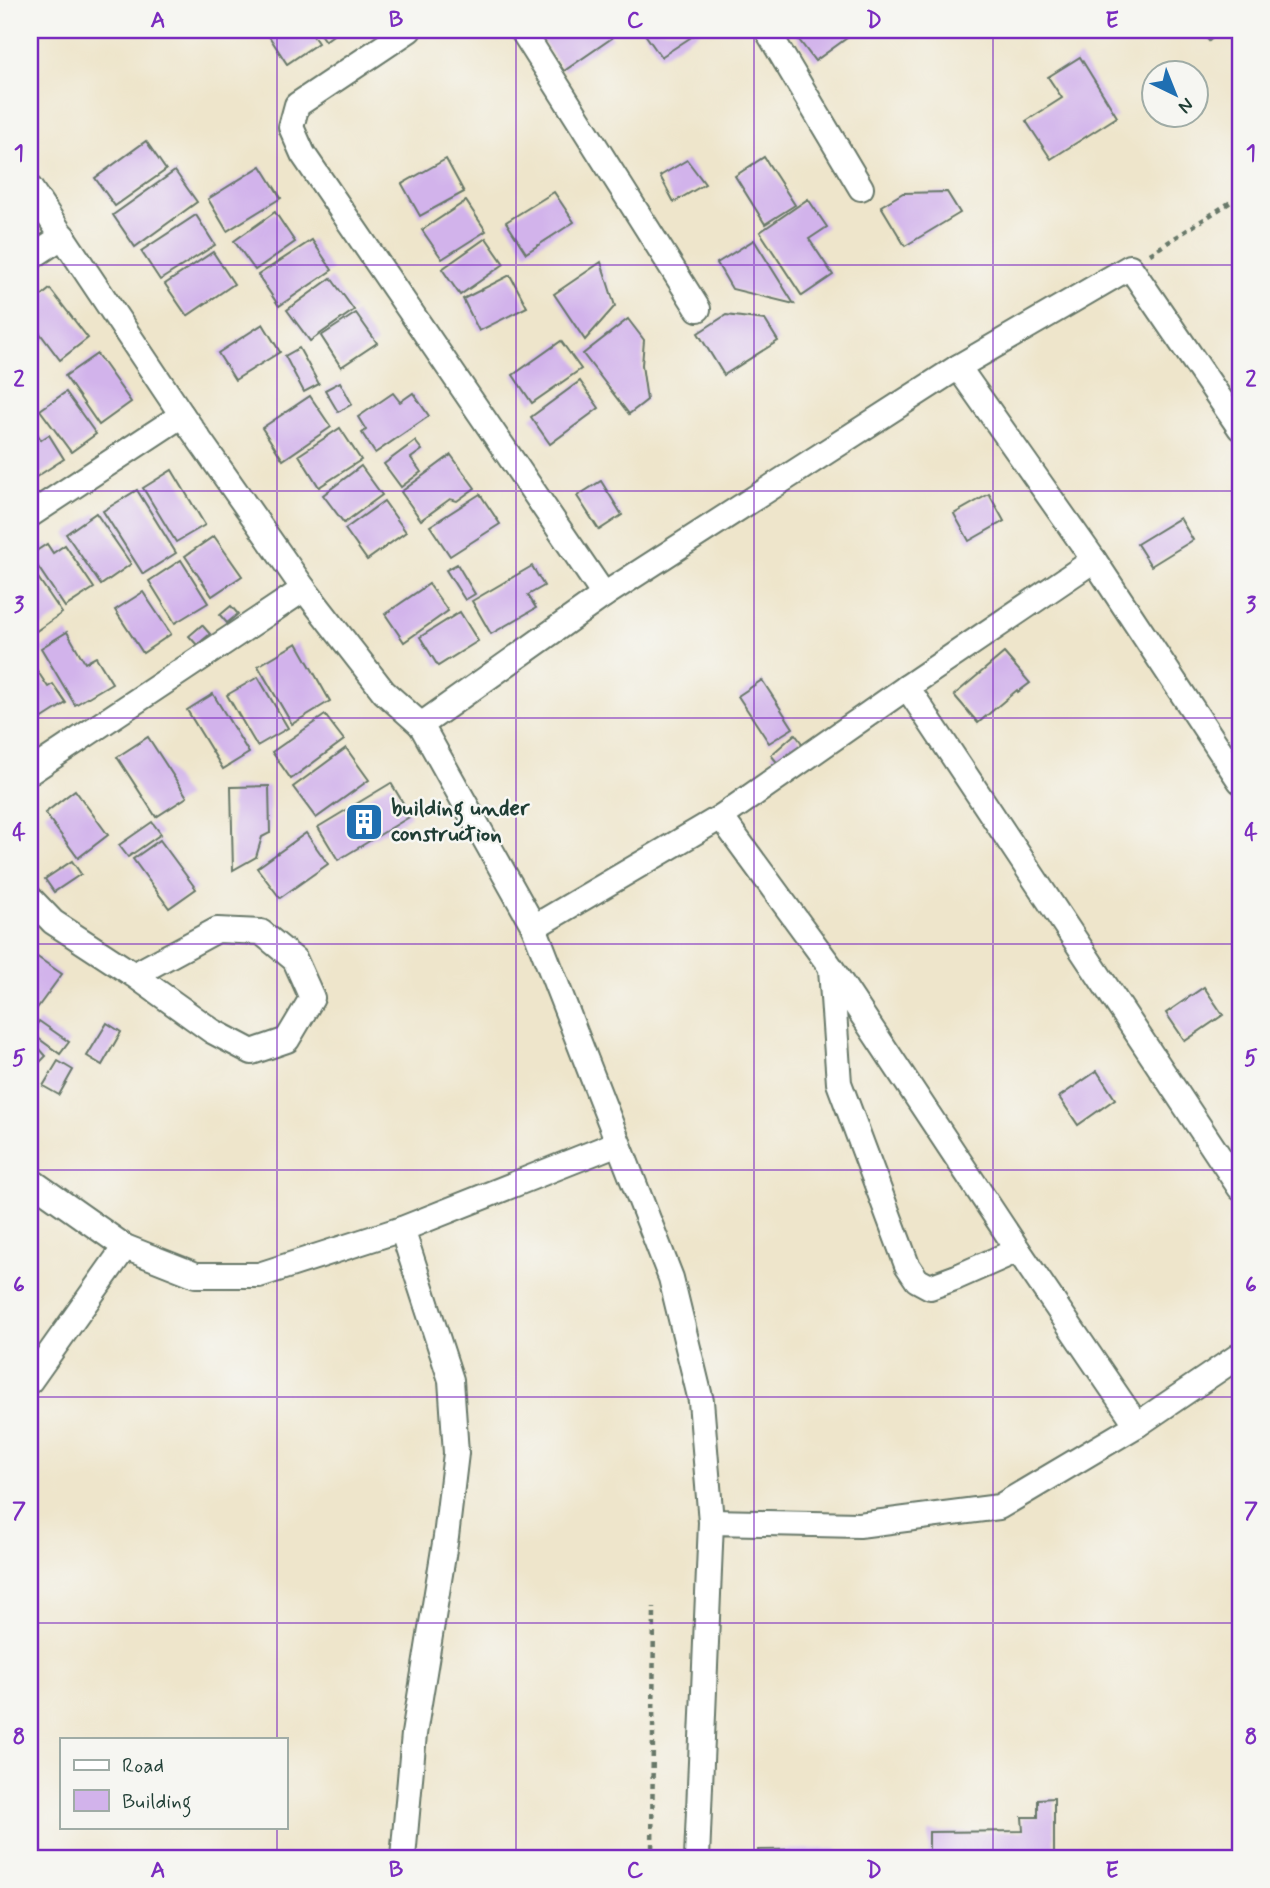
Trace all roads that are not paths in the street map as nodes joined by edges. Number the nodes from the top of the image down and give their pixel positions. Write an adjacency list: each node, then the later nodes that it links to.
1 (409, 30): 15 (street)
2 (522, 30): 8 (street)
3 (767, 30): 5 (street)
4 (30, 188): 6 (street)
5 (860, 188)
6 (63, 236): 7 (street); 10 (street)
7 (30, 258)
8 (698, 309)
9 (958, 368): 11 (street); 13 (street); 15 (street)
10 (182, 415): 12 (street); 14 (street)
11 (1240, 428)
12 (30, 515)
13 (1094, 561): 16 (street); 19 (street)
14 (304, 589): 17 (street); 18 (street)
15 (604, 595): 17 (street)
16 (907, 687): 20 (street); 27 (street)
17 (421, 725): 22 (street)
18 (30, 772)
19 (1240, 781)
20 (721, 817): 22 (street); 23 (street)
21 (30, 898): 24 (street)
22 (534, 927): 25 (street)
23 (830, 966): 30 (street); 30 (street)
24 (134, 975): 24 (street)
25 (618, 1143): 28 (street); 34 (street)
26 (30, 1180): 29 (street)
27 (1240, 1188)
28 (402, 1229): 29 (street); 35 (street)
29 (125, 1247): 32 (street)
30 (1018, 1250): 33 (street)
31 (1240, 1355): 33 (street)
32 (30, 1381)
33 (1137, 1425): 34 (street)
34 (711, 1522): 36 (street)
35 (403, 1858)
36 (696, 1858)

